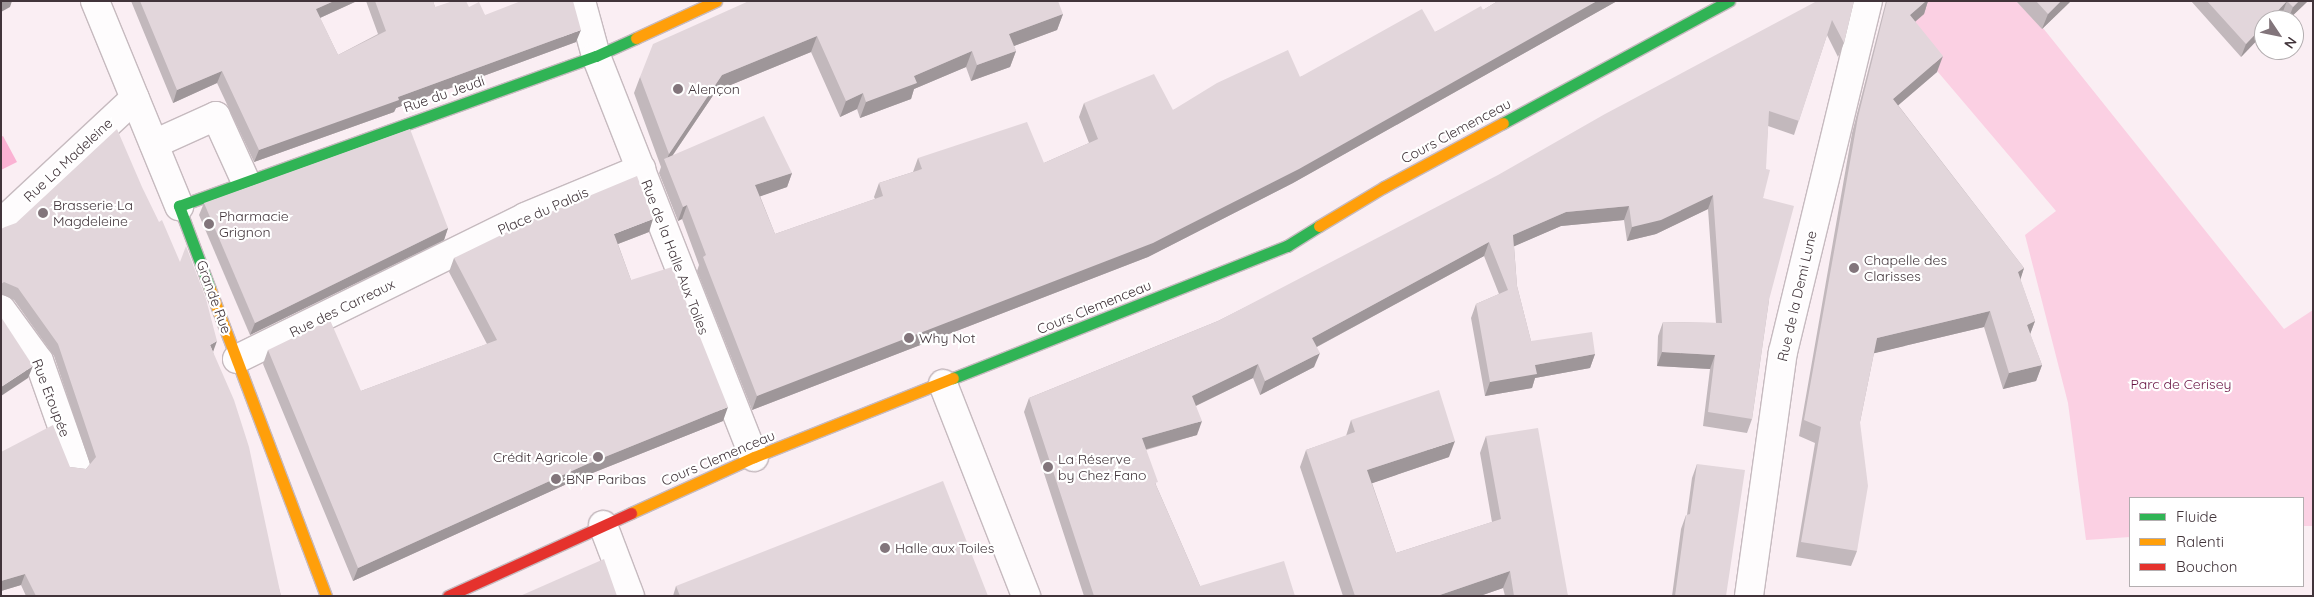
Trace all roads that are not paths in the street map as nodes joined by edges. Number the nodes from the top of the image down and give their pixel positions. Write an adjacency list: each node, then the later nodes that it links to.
1 (95, 1): 7 (street, Grande Rue)
2 (581, 1): 6 (street, Rue de la Halle Aux Toiles)
3 (716, 1): 6 (street, Rue du Jeudi)
4 (1729, 1): 16 (street, Cours Clemenceau)
5 (1868, 1): 24 (street, Rue de la Demi Lune)
6 (596, 56): 9 (street, Rue de la Halle Aux Toiles); 10 (street, Rue du Jeudi)
7 (135, 98): 8 (street, Grande Rue); 12 (street, Rue La Madeleine)
8 (154, 144): 10 (street); 11 (street, Grande Rue)
9 (640, 169): 13 (street, Place du Palais); 17 (street, Rue de la Halle Aux Toiles)
10 (245, 180): 11 (street, Rue du Jeudi)
11 (179, 206): 15 (street, Grande Rue)
12 (1, 223)
13 (447, 257): 15 (street, Rue des Carreaux)
14 (1, 308): 18 (street, Rue Etoupée)
15 (236, 359): 20 (street, Grande Rue)
16 (943, 384): 17 (street, Cours Clemenceau); 23 (street)
17 (754, 457): 19 (street, Cours Clemenceau)
18 (76, 466)
19 (603, 525): 21 (street, Cours Clemenceau); 22 (street)
20 (326, 596)
21 (448, 596)
22 (630, 596)
23 (1026, 596)
24 (1749, 596)

